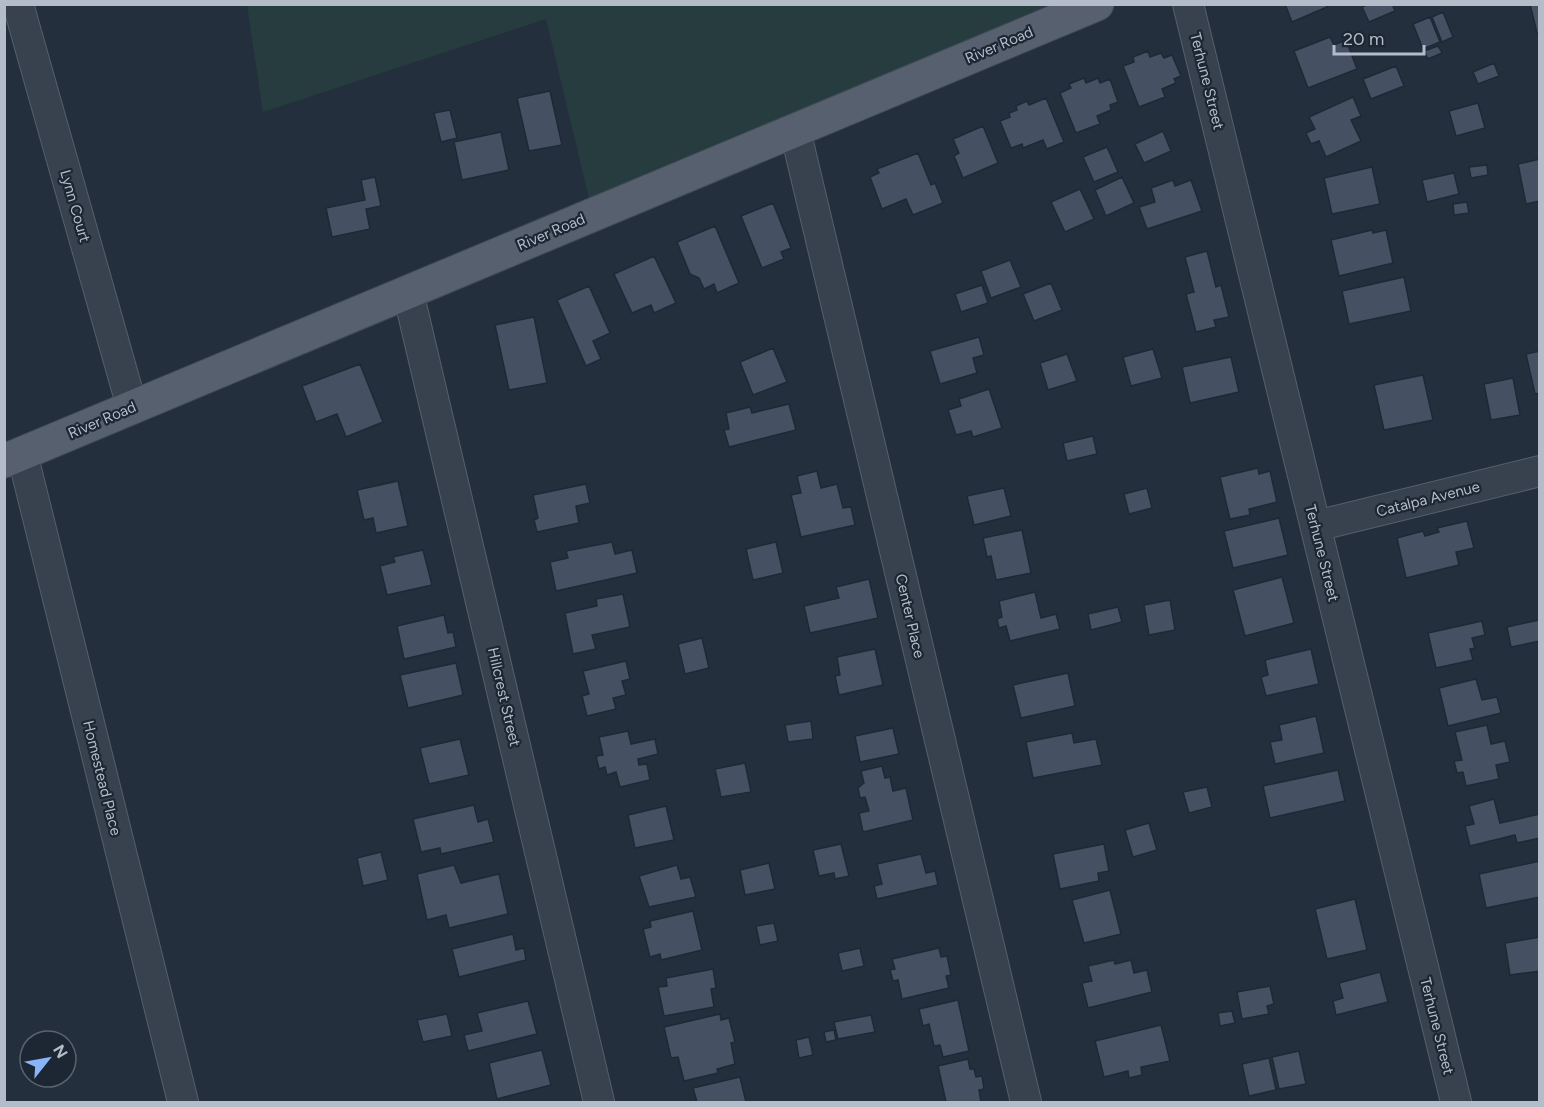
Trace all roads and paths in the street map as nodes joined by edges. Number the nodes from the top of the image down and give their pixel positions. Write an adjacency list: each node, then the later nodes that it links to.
1 (18, 4): 6 (street, Lynn Court)
2 (1097, 4): 4 (main road, River Road)
3 (1188, 4): 9 (street, Terhune Street)
4 (795, 130): 5 (main road, River Road); 12 (street, Center Place)
5 (408, 292): 6 (main road, River Road); 11 (street, Hillcrest Street)
6 (132, 407): 7 (main road, River Road)
7 (13, 457): 10 (street, Homestead Place)
8 (1539, 471): 9 (street, Catalpa Avenue)
9 (1316, 526): 13 (street, Terhune Street)
10 (183, 1102)
11 (599, 1102)
12 (1026, 1102)
13 (1456, 1102)

